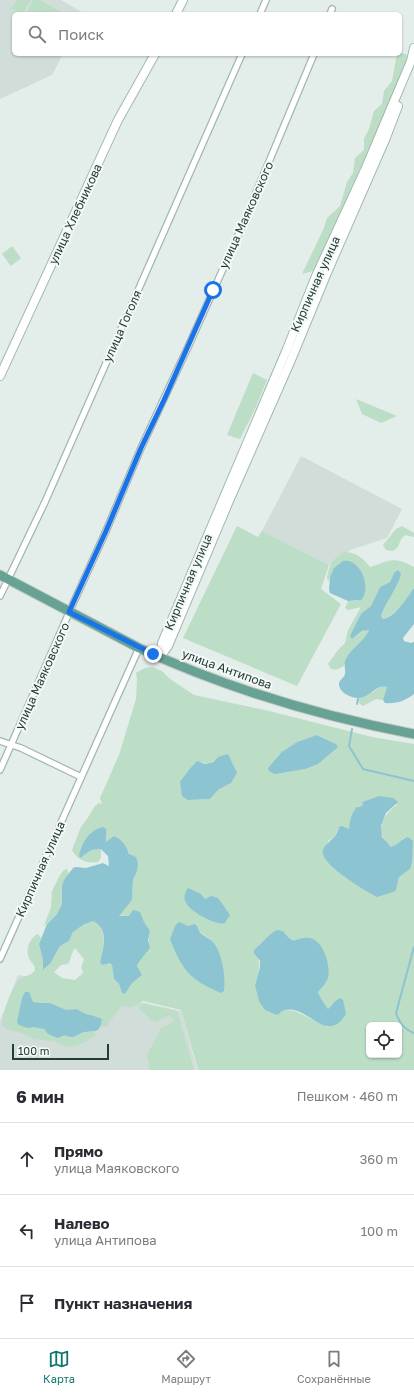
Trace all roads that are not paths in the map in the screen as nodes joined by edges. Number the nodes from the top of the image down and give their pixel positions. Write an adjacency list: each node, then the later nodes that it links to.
1 (183, 0): 3 (street)
2 (266, 0): 4 (street)
3 (177, 12)
4 (261, 12)
5 (414, 48): 15 (street, Кирпичная улица)
6 (154, 56): 10 (street, улица Хлебникова)
7 (241, 56): 11 (street, улица Гоголя)
8 (313, 56): 13 (street, улица Маяковского)
9 (414, 68): 15 (street, Кирпичная улица)
10 (0, 376)
11 (4, 577): 12 (street, улица Гоголя); 13 (main road, улица Антипова)
12 (0, 596)
13 (69, 612): 14 (main road, улица Антипова); 18 (street, улица Маяковского)
14 (139, 648): 15 (main road, улица Антипова); 20 (street, Кирпичная улица)
15 (160, 657): 16 (main road, улица Антипова)
16 (414, 734)
17 (0, 741): 18 (street)
18 (11, 746): 19 (street, улица Маяковского); 20 (street)
19 (0, 770)
20 (81, 777): 21 (street, Кирпичная улица)
21 (0, 959)

